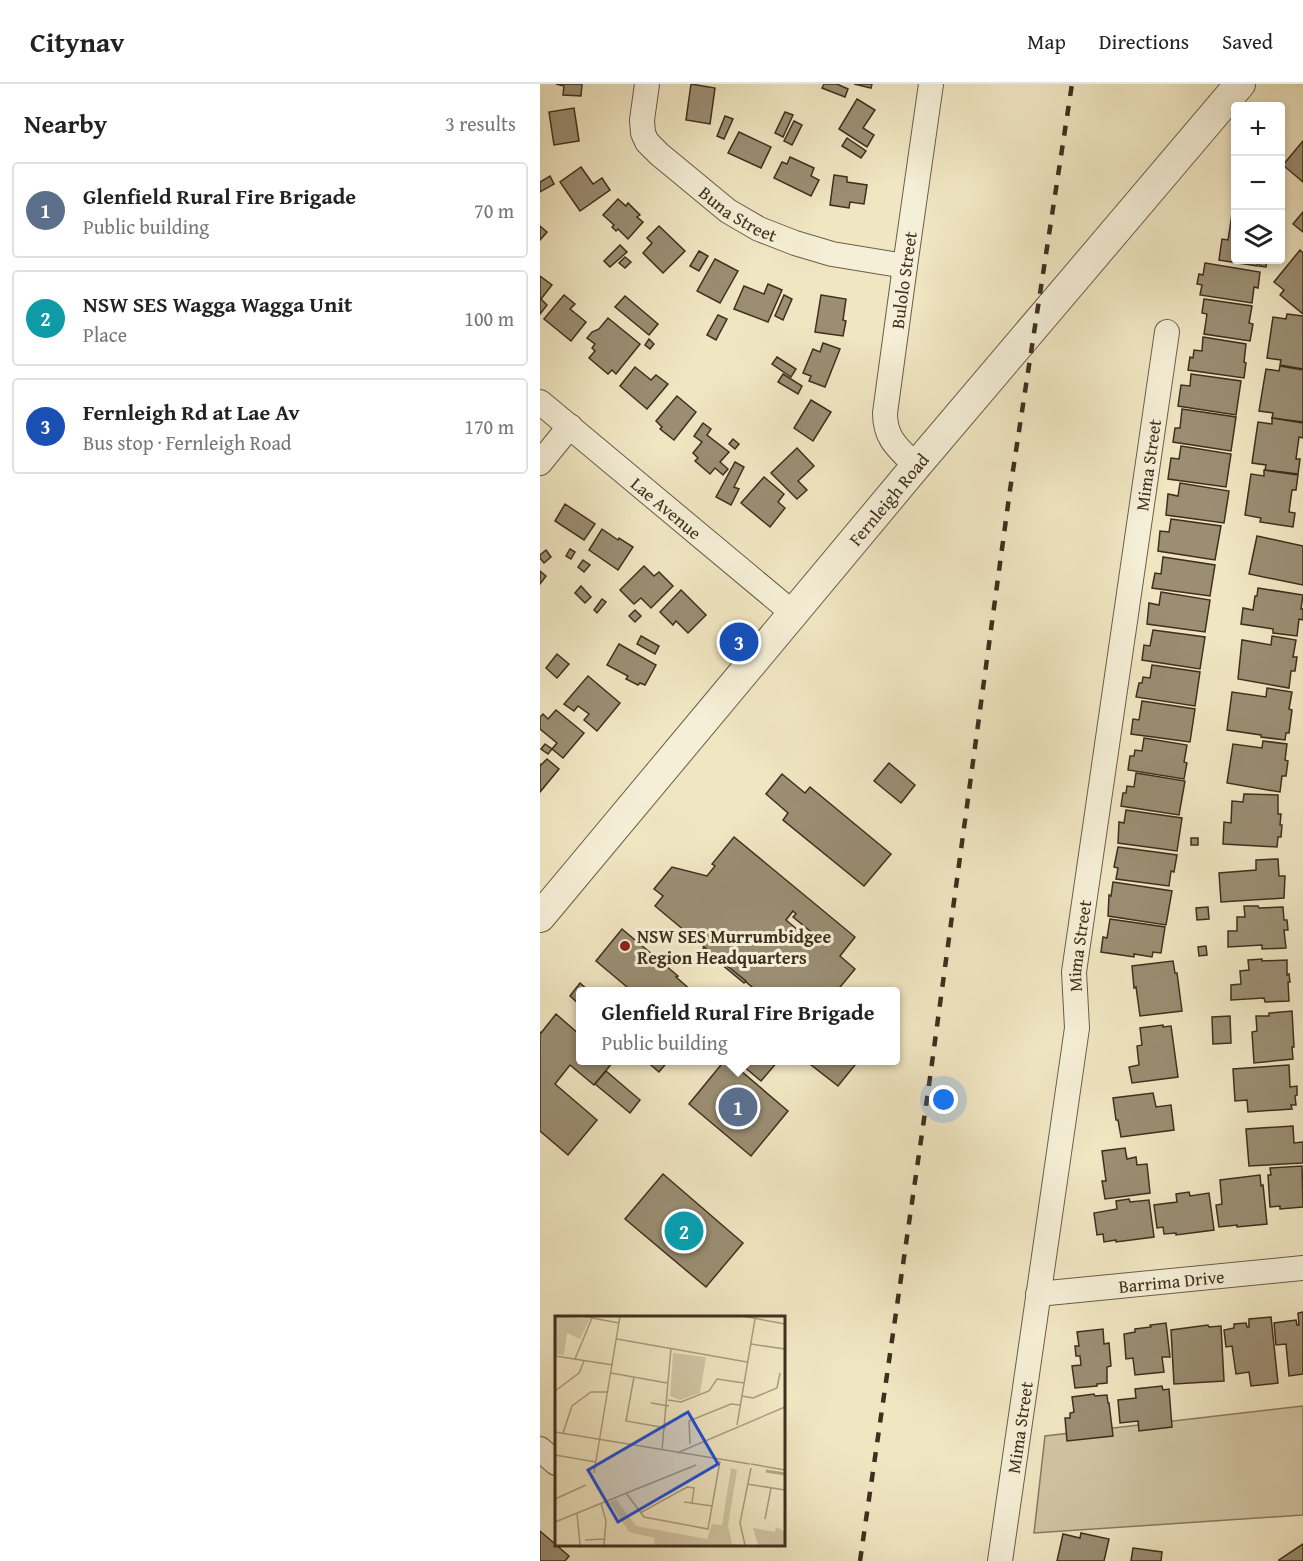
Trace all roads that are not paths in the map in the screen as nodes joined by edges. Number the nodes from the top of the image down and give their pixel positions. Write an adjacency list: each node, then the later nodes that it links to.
1 (647, 84): 4 (street, Buna Street)
2 (931, 84): 4 (street, Bulolo Street)
3 (1240, 84): 9 (street, Fernleigh Road)
4 (904, 266): 9 (street, Bulolo Street)
5 (1167, 332): 13 (street, Mima Street)
6 (540, 402): 7 (street, Lae Avenue)
7 (570, 426): 8 (street); 10 (street, Lae Avenue)
8 (540, 463)
9 (916, 466): 10 (street, Fernleigh Road)
10 (794, 614): 11 (street, Fernleigh Road)
11 (540, 917)
12 (1303, 1268): 13 (street, Barrima Drive)
13 (1038, 1294): 16 (street, Mima Street)
14 (540, 1449): 15 (street)
15 (555, 1462)
16 (1000, 1561)

